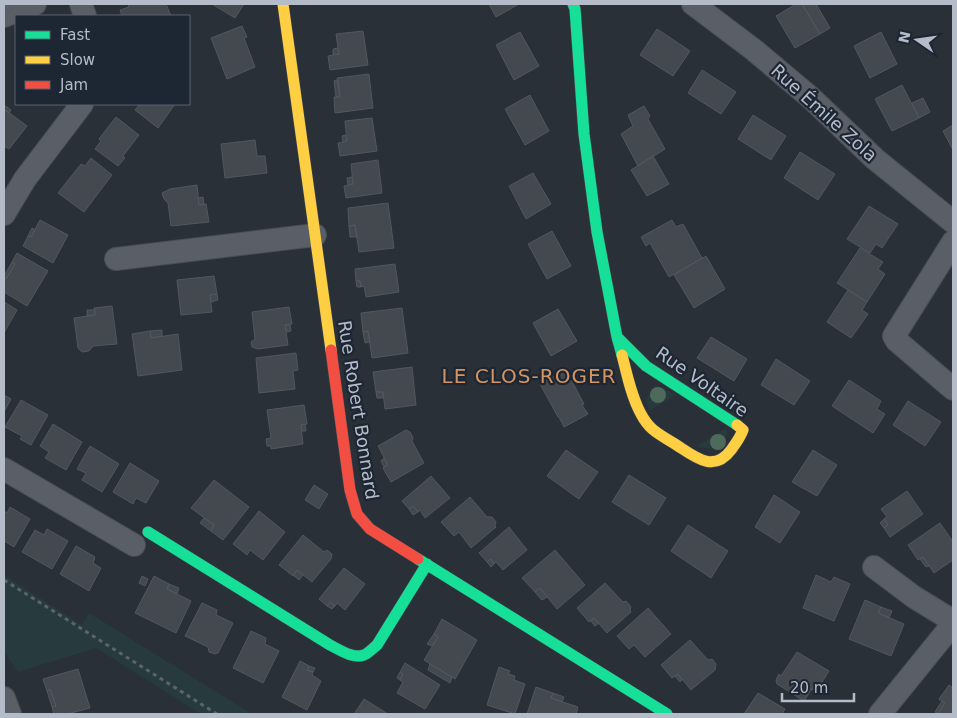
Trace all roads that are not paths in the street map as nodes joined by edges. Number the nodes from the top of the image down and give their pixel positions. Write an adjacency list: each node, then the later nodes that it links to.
1 (35, 4): 5 (street)
2 (283, 4): 9 (street, Rue Robert Bonnard)
3 (694, 4): 8 (street, Rue Émile Zola)
4 (575, 6): 12 (street, Rue Voltaire)
5 (4, 16)
6 (81, 105): 7 (street)
7 (4, 214)
8 (953, 222)
9 (315, 235): 11 (street); 16 (street, Rue Robert Bonnard)
10 (953, 242): 13 (street)
11 (116, 259)
12 (618, 337): 12 (street, Rue Voltaire)
13 (953, 389)
14 (4, 469): 15 (street)
15 (141, 538): 16 (street)
16 (427, 564): 21 (street, Rue Robert Bonnard)
17 (874, 568): 18 (street)
18 (953, 622): 22 (street)
19 (4, 698): 20 (street)
20 (10, 714)
21 (667, 714)
22 (880, 714)

